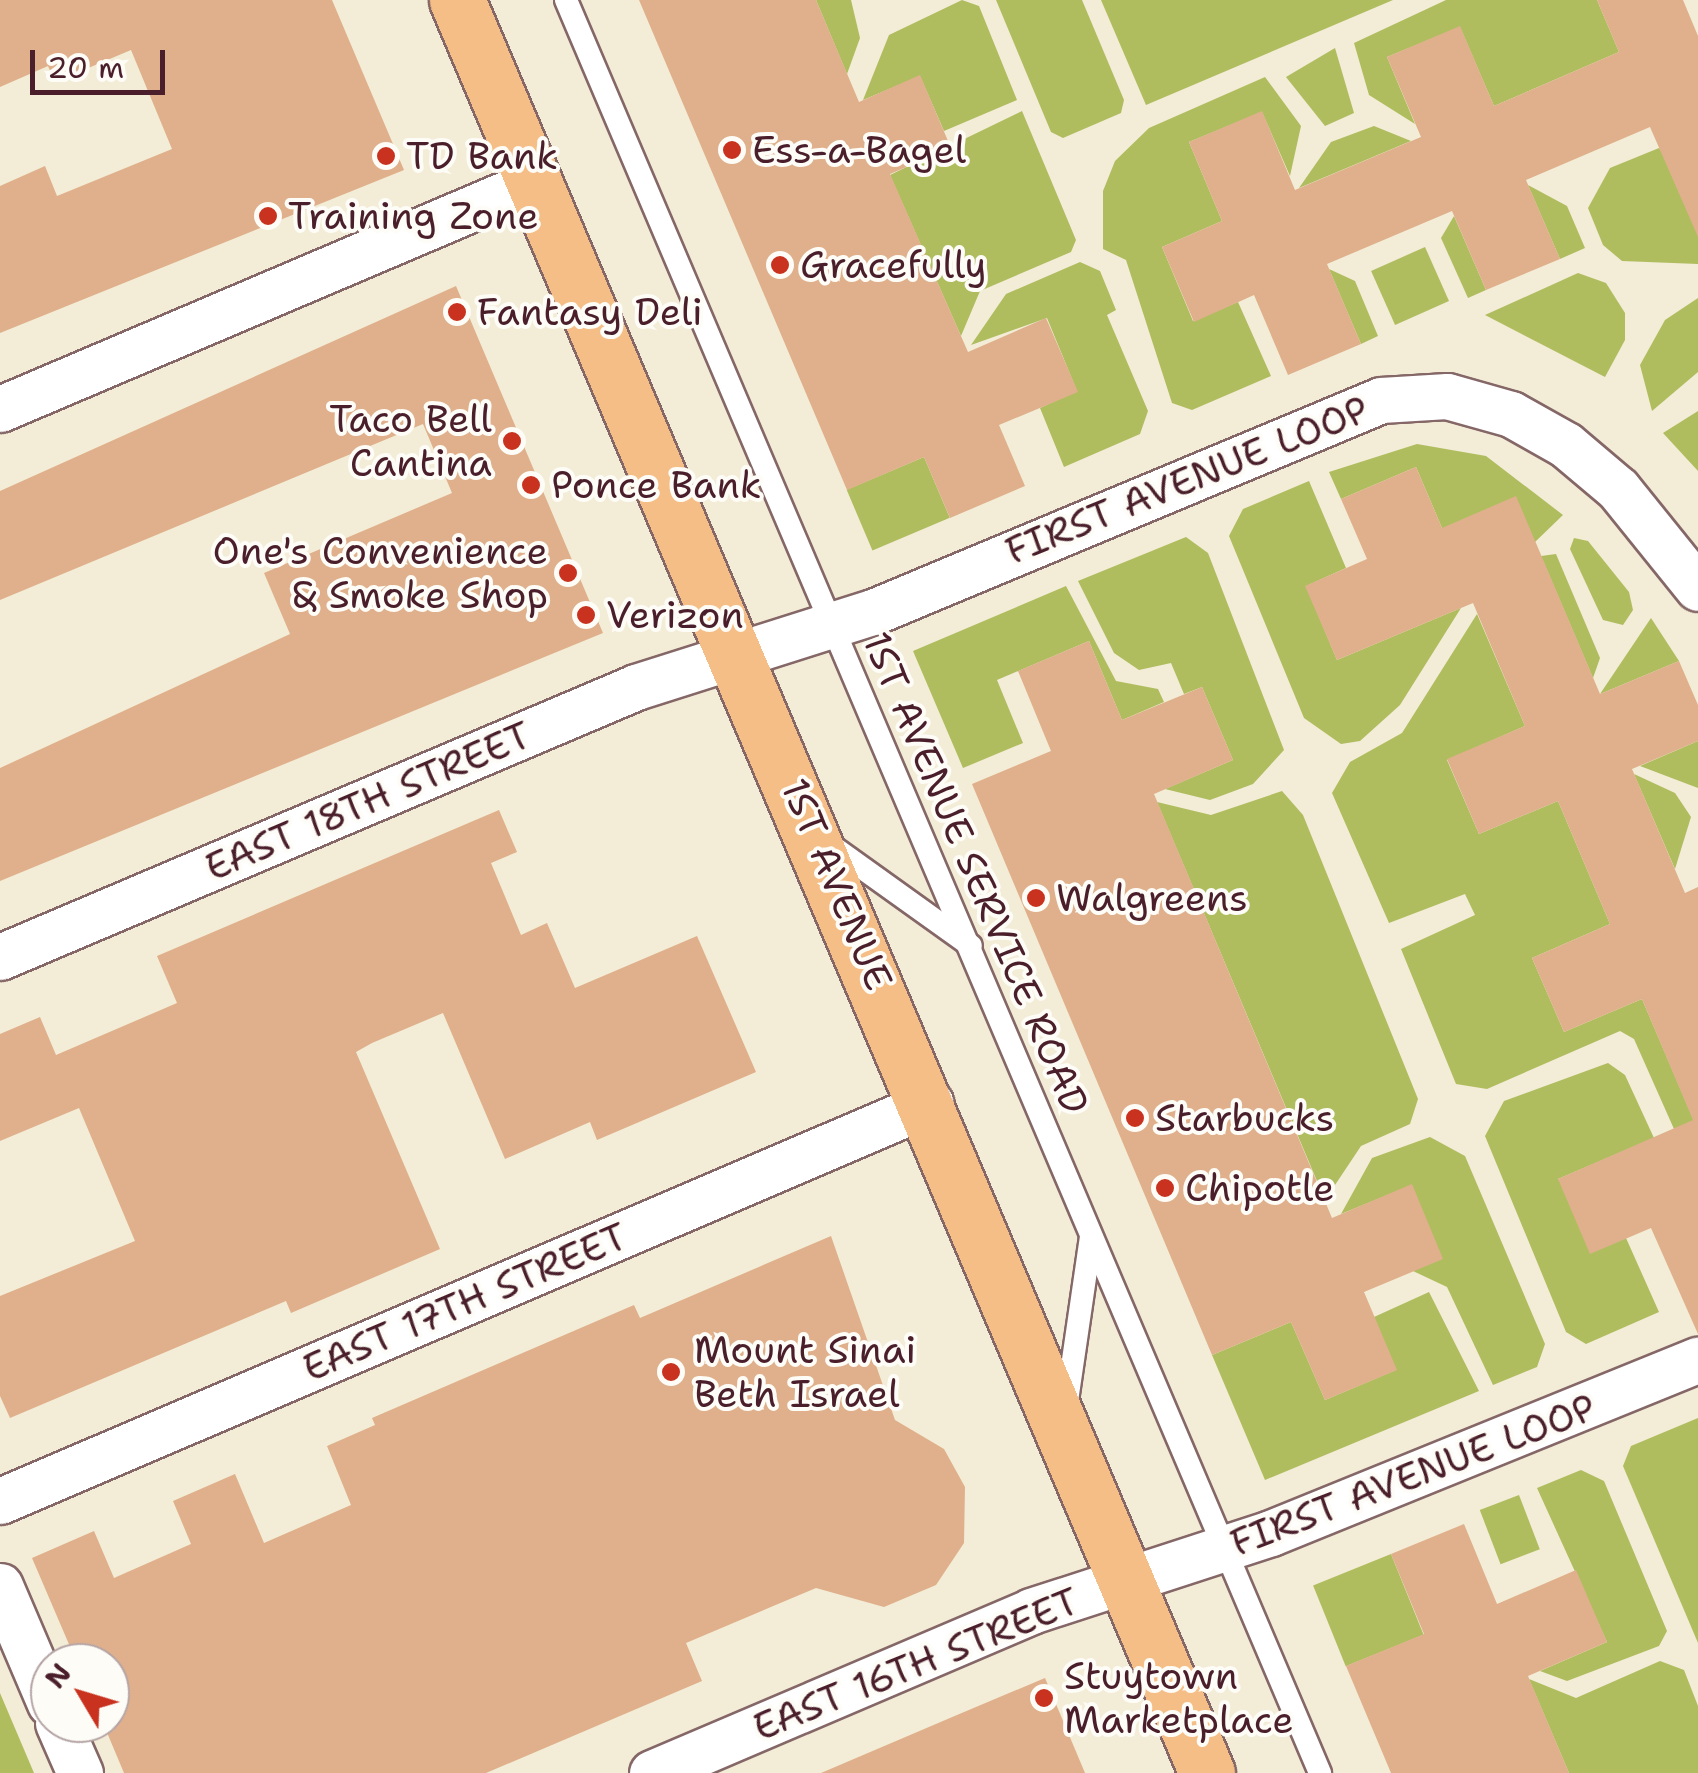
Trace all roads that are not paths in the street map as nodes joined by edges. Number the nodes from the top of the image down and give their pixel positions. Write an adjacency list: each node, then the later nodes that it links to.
1 (457, 0): 3 (main road, 1ST AVENUE)
2 (566, 0): 6 (lane, 1ST AVENUE SERVICE ROAD)
3 (536, 181): 4 (street); 7 (main road, 1ST AVENUE)
4 (0, 409)
5 (1698, 588): 6 (street, FIRST AVENUE LOOP)
6 (832, 626): 7 (street, FIRST AVENUE LOOP); 9 (lane, 1ST AVENUE SERVICE ROAD)
7 (739, 652): 8 (main road, 1ST AVENUE); 10 (street, EAST 18TH STREET)
8 (817, 836): 9 (lane); 11 (main road, 1ST AVENUE)
9 (974, 948): 12 (lane, 1ST AVENUE SERVICE ROAD)
10 (0, 957)
11 (930, 1104): 14 (main road, 1ST AVENUE); 15 (street, EAST 17TH STREET)
12 (1091, 1234): 14 (lane); 16 (lane, 1ST AVENUE SERVICE ROAD)
13 (1698, 1360): 16 (street, FIRST AVENUE LOOP)
14 (1063, 1432): 17 (main road, 1ST AVENUE)
15 (0, 1501)
16 (1226, 1550): 17 (street, FIRST AVENUE LOOP); 24 (lane, 1ST AVENUE SERVICE ROAD)
17 (1125, 1582): 22 (street, EAST 16TH STREET); 23 (main road, 1ST AVENUE)
18 (0, 1586): 19 (street)
19 (30, 1656)
20 (67, 1743): 21 (street)
21 (80, 1773)
22 (652, 1773)
23 (1207, 1773)
24 (1320, 1773)

